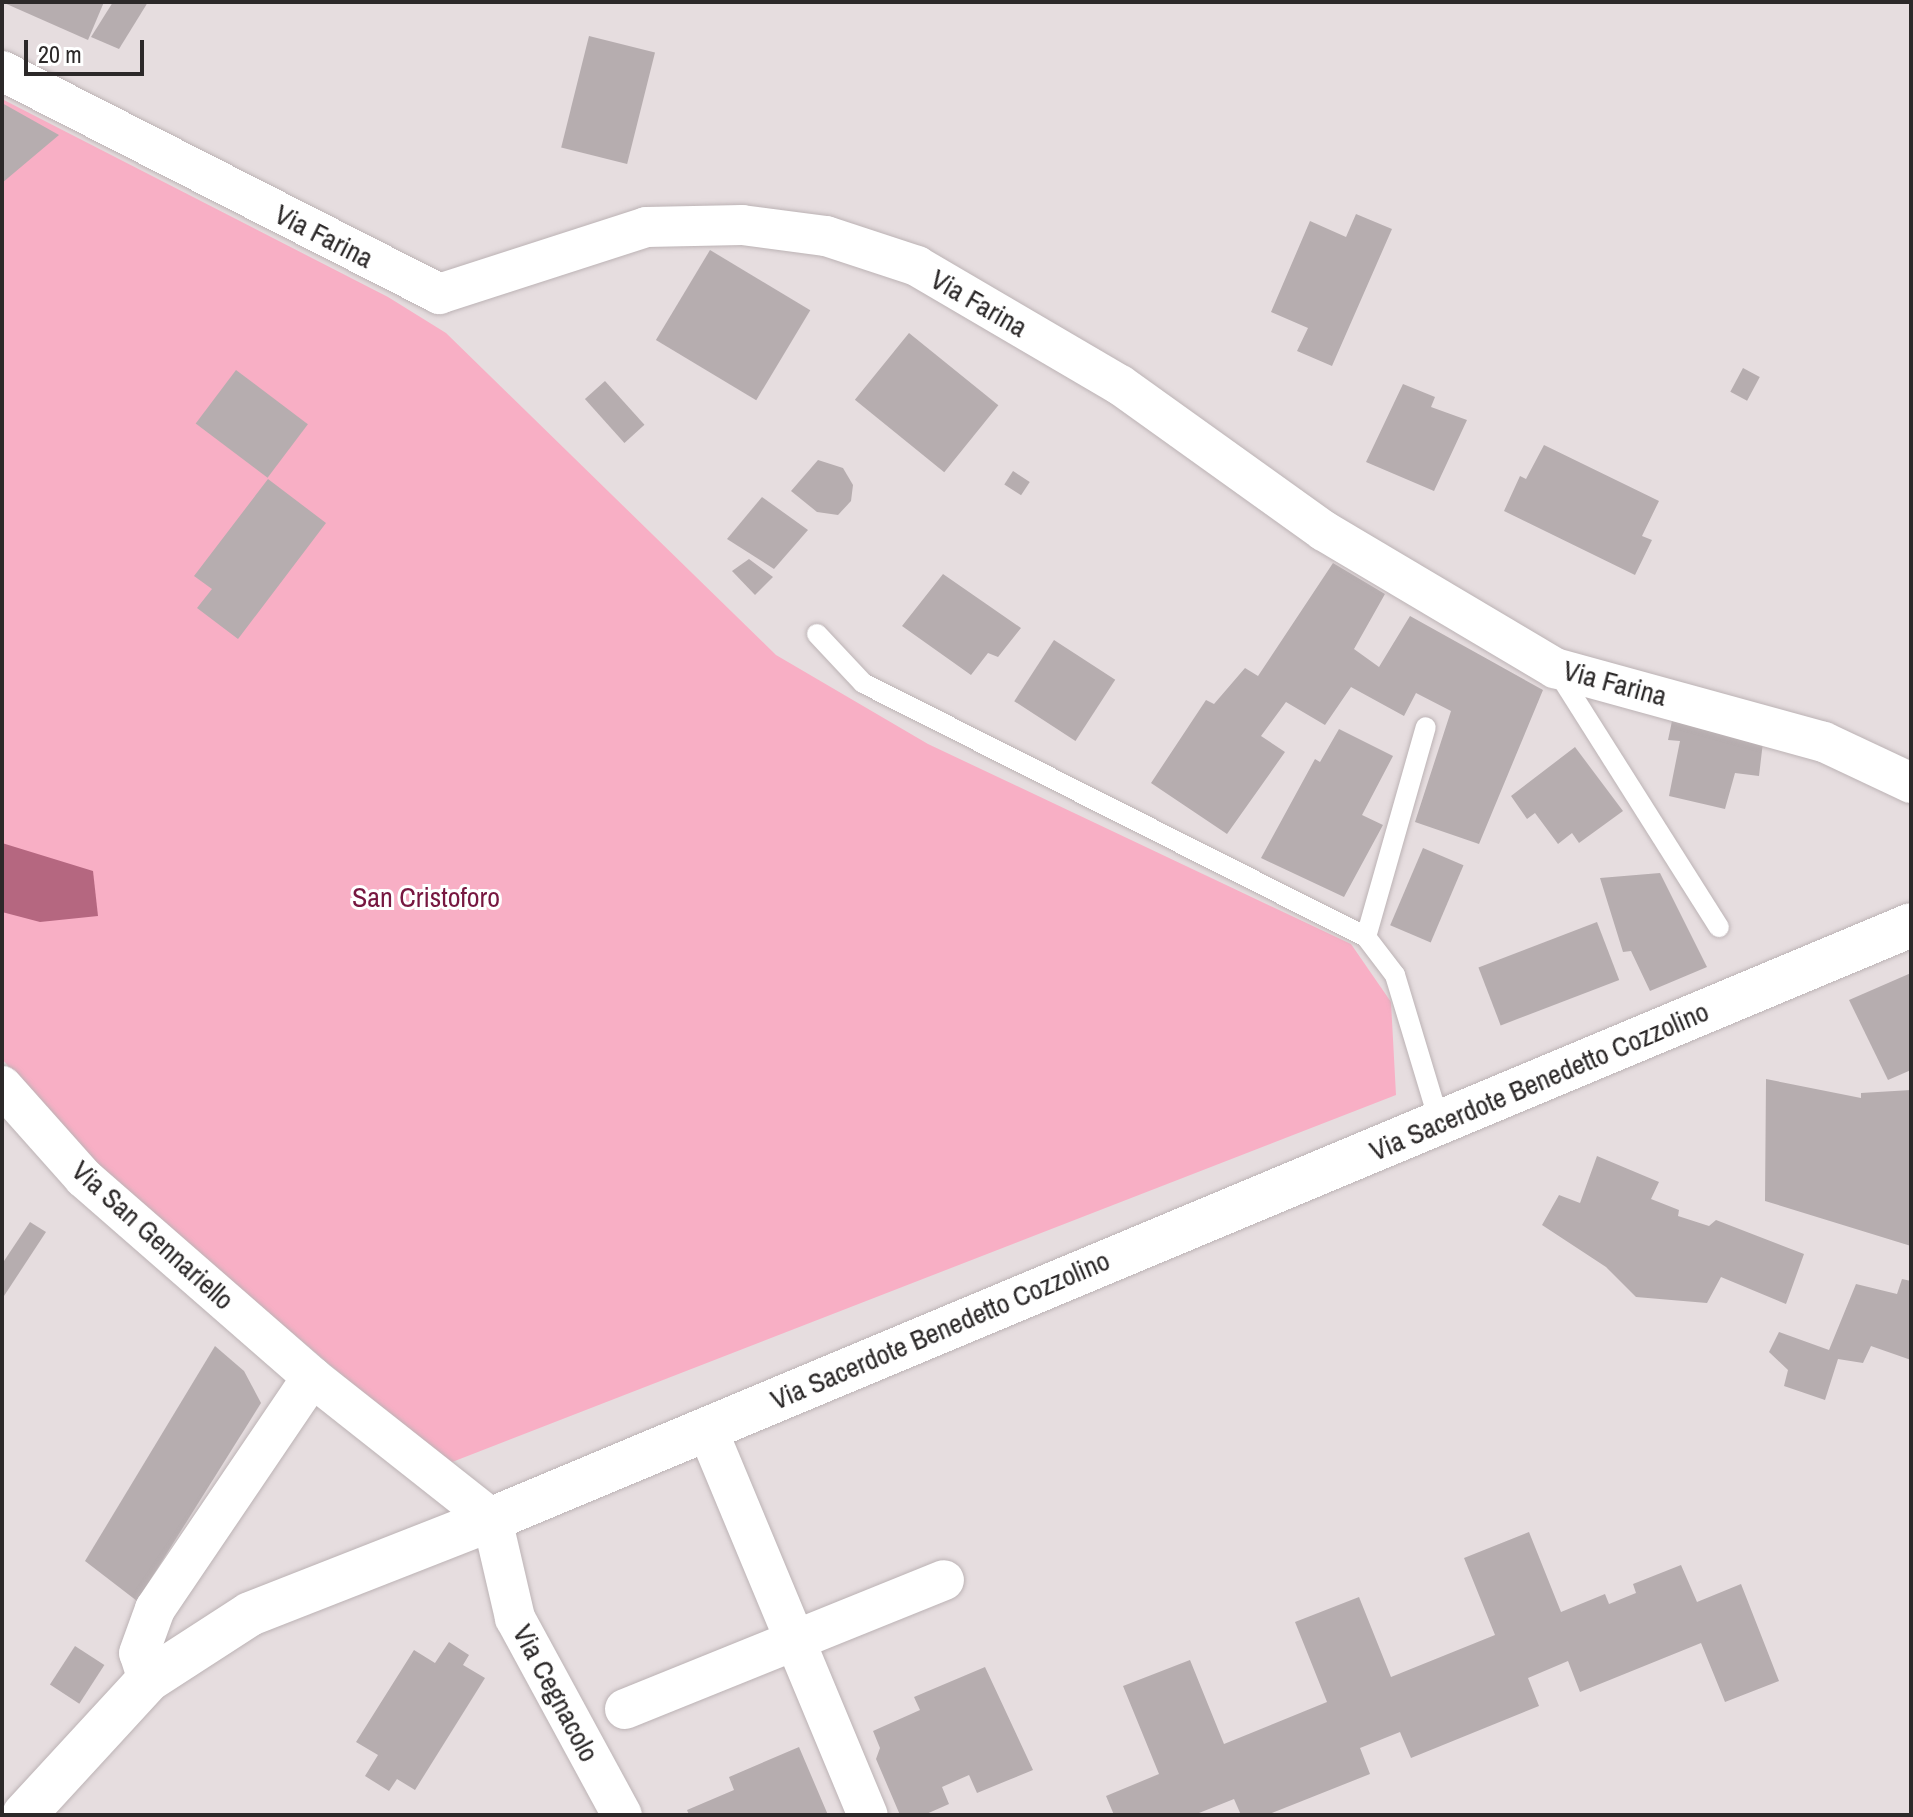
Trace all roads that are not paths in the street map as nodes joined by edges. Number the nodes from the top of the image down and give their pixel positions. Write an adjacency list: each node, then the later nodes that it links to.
1 (2, 71): 3 (street, Via Farina)
2 (817, 634): 8 (lane)
3 (1555, 668): 5 (street, Via Farina); 7 (lane)
4 (1426, 727): 8 (lane)
5 (1911, 783)
6 (1911, 925): 10 (main road, Via Sacerdote Benedetto Cozzolino)
7 (1719, 927)
8 (1366, 937): 10 (lane)
9 (2, 1086): 11 (street, Via San Gennariello)
10 (1440, 1124): 12 (main road, Via Sacerdote Benedetto Cozzolino)
11 (312, 1377): 13 (street, Via San Gennariello); 16 (street)
12 (707, 1429): 13 (main road, Via Sacerdote Benedetto Cozzolino); 15 (street)
13 (492, 1519): 16 (main road, Via Sacerdote Benedetto Cozzolino); 19 (street, Via Cegnacolo)
14 (944, 1580): 15 (street)
15 (793, 1638): 17 (street); 20 (street)
16 (148, 1680): 18 (main road, Via Sacerdote Benedetto Cozzolino)
17 (625, 1709)
18 (24, 1815)
19 (622, 1815)
20 (868, 1815)

